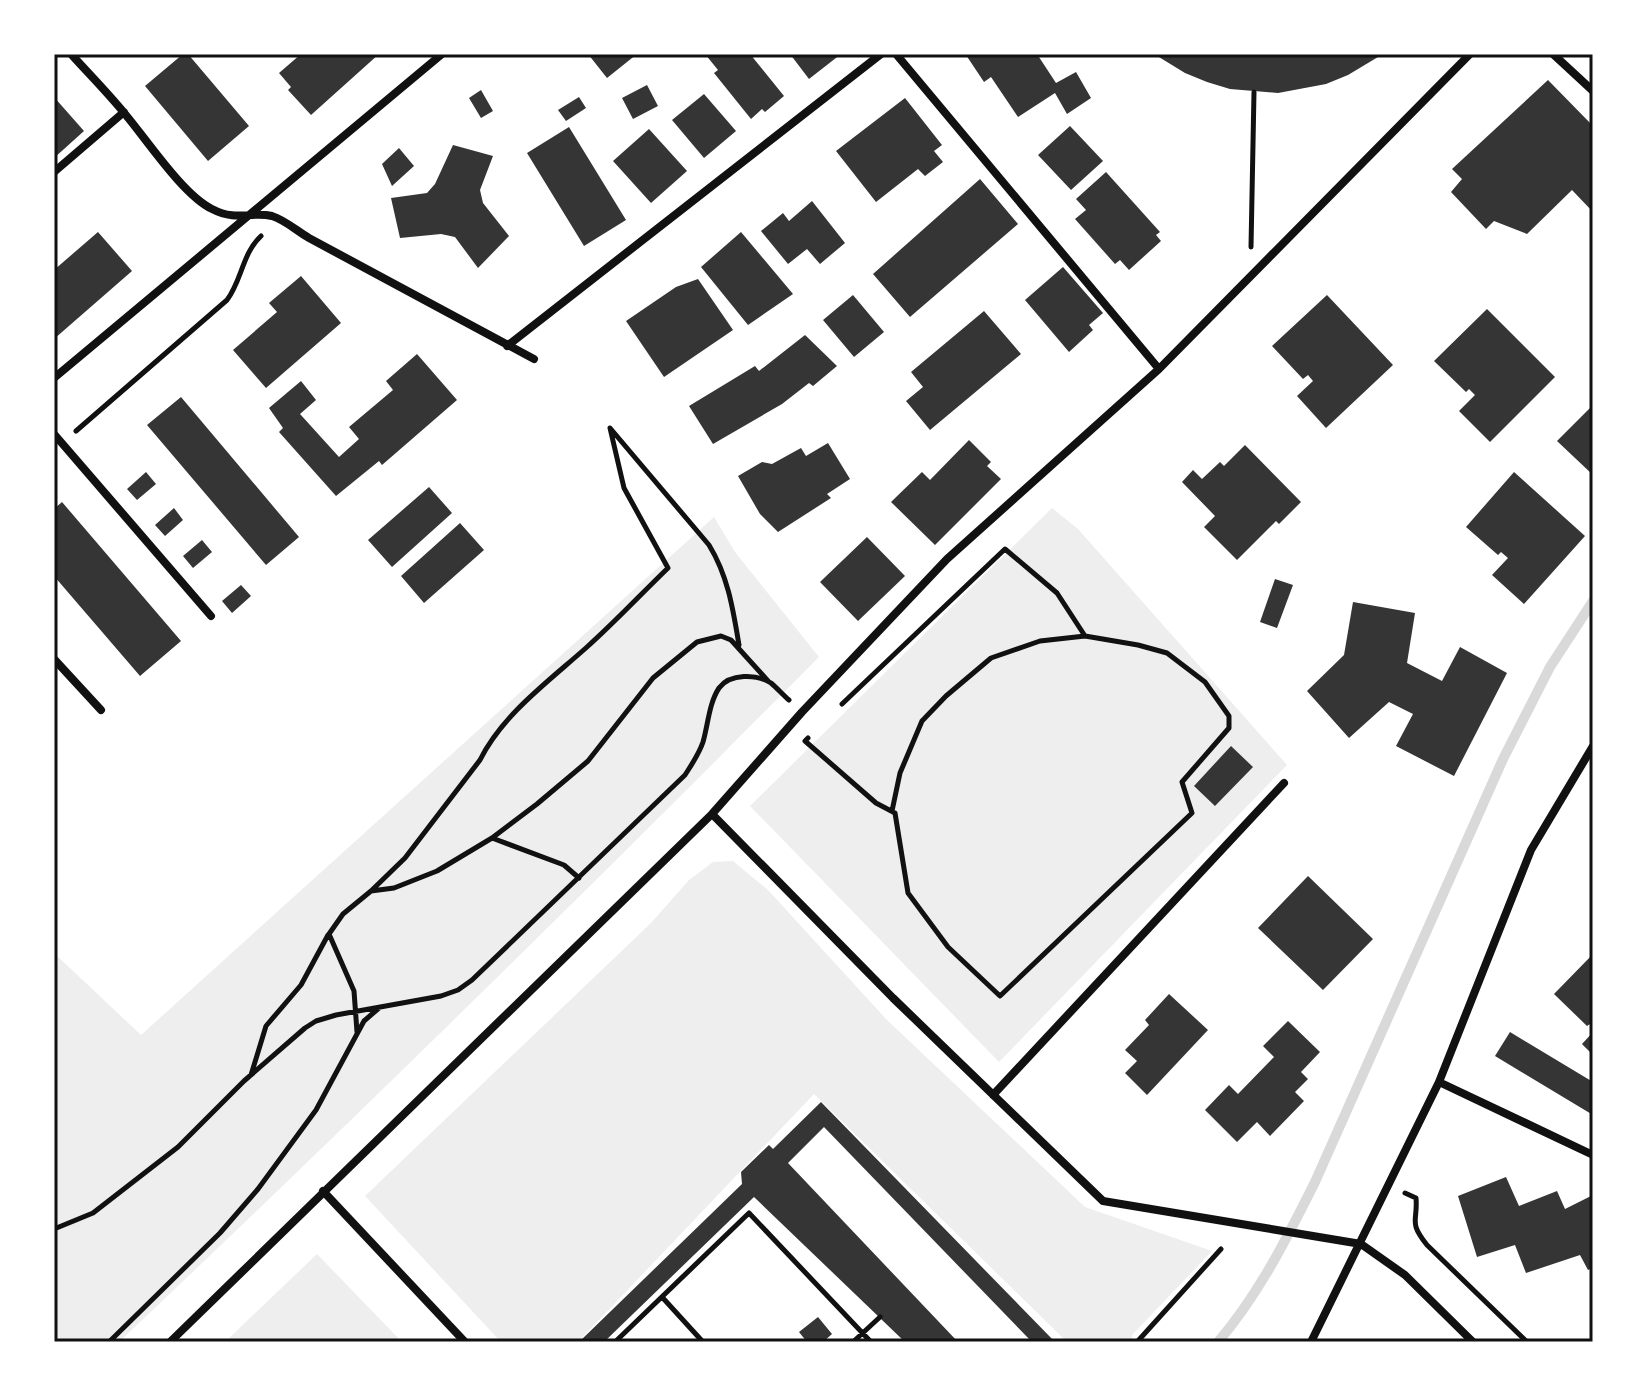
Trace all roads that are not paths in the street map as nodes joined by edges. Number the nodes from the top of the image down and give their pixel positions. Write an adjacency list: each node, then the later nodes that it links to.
1 (71, 54): 8 (street)
2 (442, 54): 10 (street)
3 (881, 54): 11 (street)
4 (896, 54): 13 (street)
5 (1470, 54): 13 (street)
6 (1553, 54): 7 (street)
7 (1593, 91)
8 (124, 112): 9 (street); 10 (street)
9 (54, 172)
10 (243, 218): 11 (street); 14 (street)
11 (507, 346): 12 (street)
12 (534, 359)
13 (1159, 369): 21 (street)
14 (54, 378)
15 (54, 434): 16 (street)
16 (211, 616)
17 (54, 659): 18 (street)
18 (101, 710)
19 (1593, 746): 22 (street)
20 (1284, 783): 23 (street)
21 (712, 814): 23 (street); 25 (street)
22 (1439, 1082): 24 (street); 26 (street)
23 (993, 1095): 26 (street)
24 (1593, 1155)
25 (323, 1191): 27 (street); 28 (street)
26 (1361, 1244): 29 (street); 30 (street)
27 (170, 1342)
28 (465, 1342)
29 (1311, 1342)
30 (1473, 1342)

